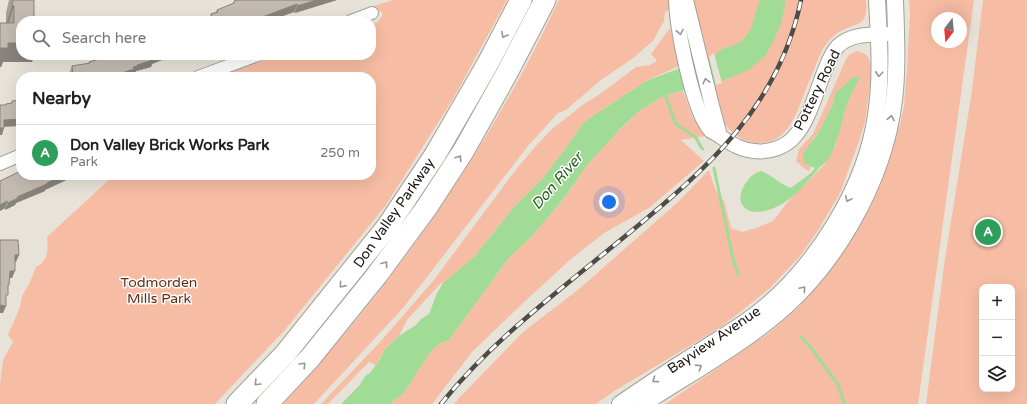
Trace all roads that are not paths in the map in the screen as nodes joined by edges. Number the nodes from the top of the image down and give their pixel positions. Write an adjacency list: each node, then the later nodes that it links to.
1 (522, 0): 16 (highway, Don Valley Parkway, one-way to 16)
2 (545, 0): 17 (highway, Don Valley Parkway, one-way to 2)
3 (676, 0): 13 (street, Pottery Road, one-way to 13)
4 (686, 0): 13 (street, one-way to 4)
5 (876, 0): 10 (main road, Bayview Avenue)
6 (895, 0): 9 (main road, Bayview Avenue)
7 (372, 13): 8 (street)
8 (364, 16)
9 (896, 33): 10 (street, Pottery Road); 19 (main road, Bayview Avenue, one-way to 9)
10 (878, 35): 13 (street, Pottery Road); 18 (main road, Bayview Avenue, one-way to 18)
11 (244, 60): 12 (street)
12 (212, 72)
13 (720, 136)
14 (16, 157): 15 (street)
15 (0, 164)
16 (237, 404)
17 (267, 404)
18 (620, 404)
19 (643, 404)

